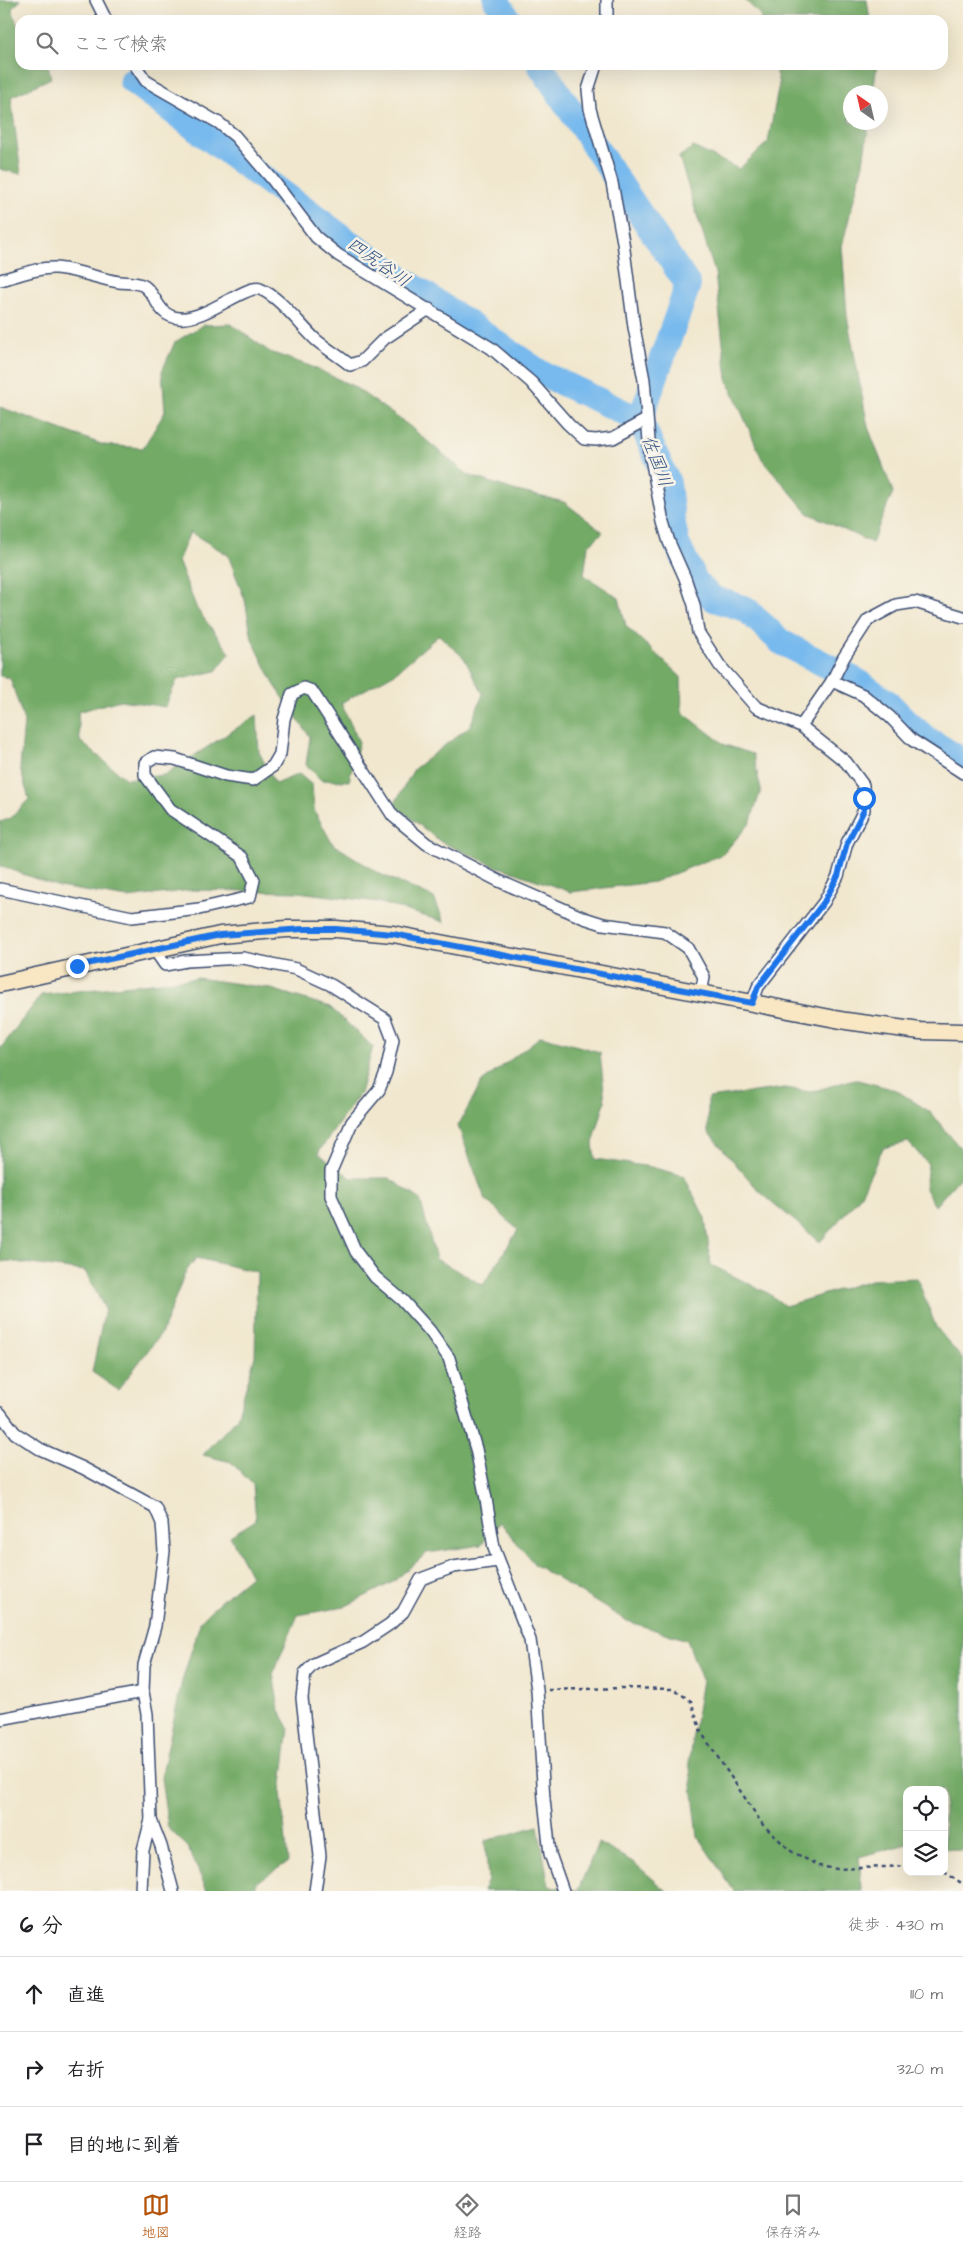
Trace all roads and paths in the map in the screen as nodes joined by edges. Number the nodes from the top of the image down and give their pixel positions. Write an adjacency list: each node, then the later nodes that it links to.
1 (96, 0): 3 (street)
2 (607, 0): 4 (street)
3 (104, 15)
4 (607, 15)
5 (138, 70): 8 (street)
6 (594, 70): 9 (street)
7 (0, 280): 8 (street)
8 (429, 309): 9 (street)
9 (646, 420): 12 (street)
10 (963, 617): 11 (street)
11 (832, 681): 12 (street); 13 (street)
12 (801, 726): 18 (street)
13 (963, 773)
14 (0, 889): 17 (street)
15 (154, 949): 16 (street); 17 (street); 21 (street)
16 (0, 984)
17 (701, 994): 18 (street)
18 (752, 1003): 19 (street)
19 (963, 1032)
20 (0, 1413): 23 (street)
21 (498, 1561): 22 (street); 31 (street)
22 (537, 1690): 26 (path); 32 (street)
23 (143, 1692): 24 (street); 25 (street)
24 (0, 1719)
25 (151, 1820): 29 (street); 30 (street)
26 (903, 1866)
27 (948, 1875): 28 (path)
28 (963, 1884)
29 (141, 1891)
30 (173, 1891)
31 (315, 1891)
32 (563, 1891)

